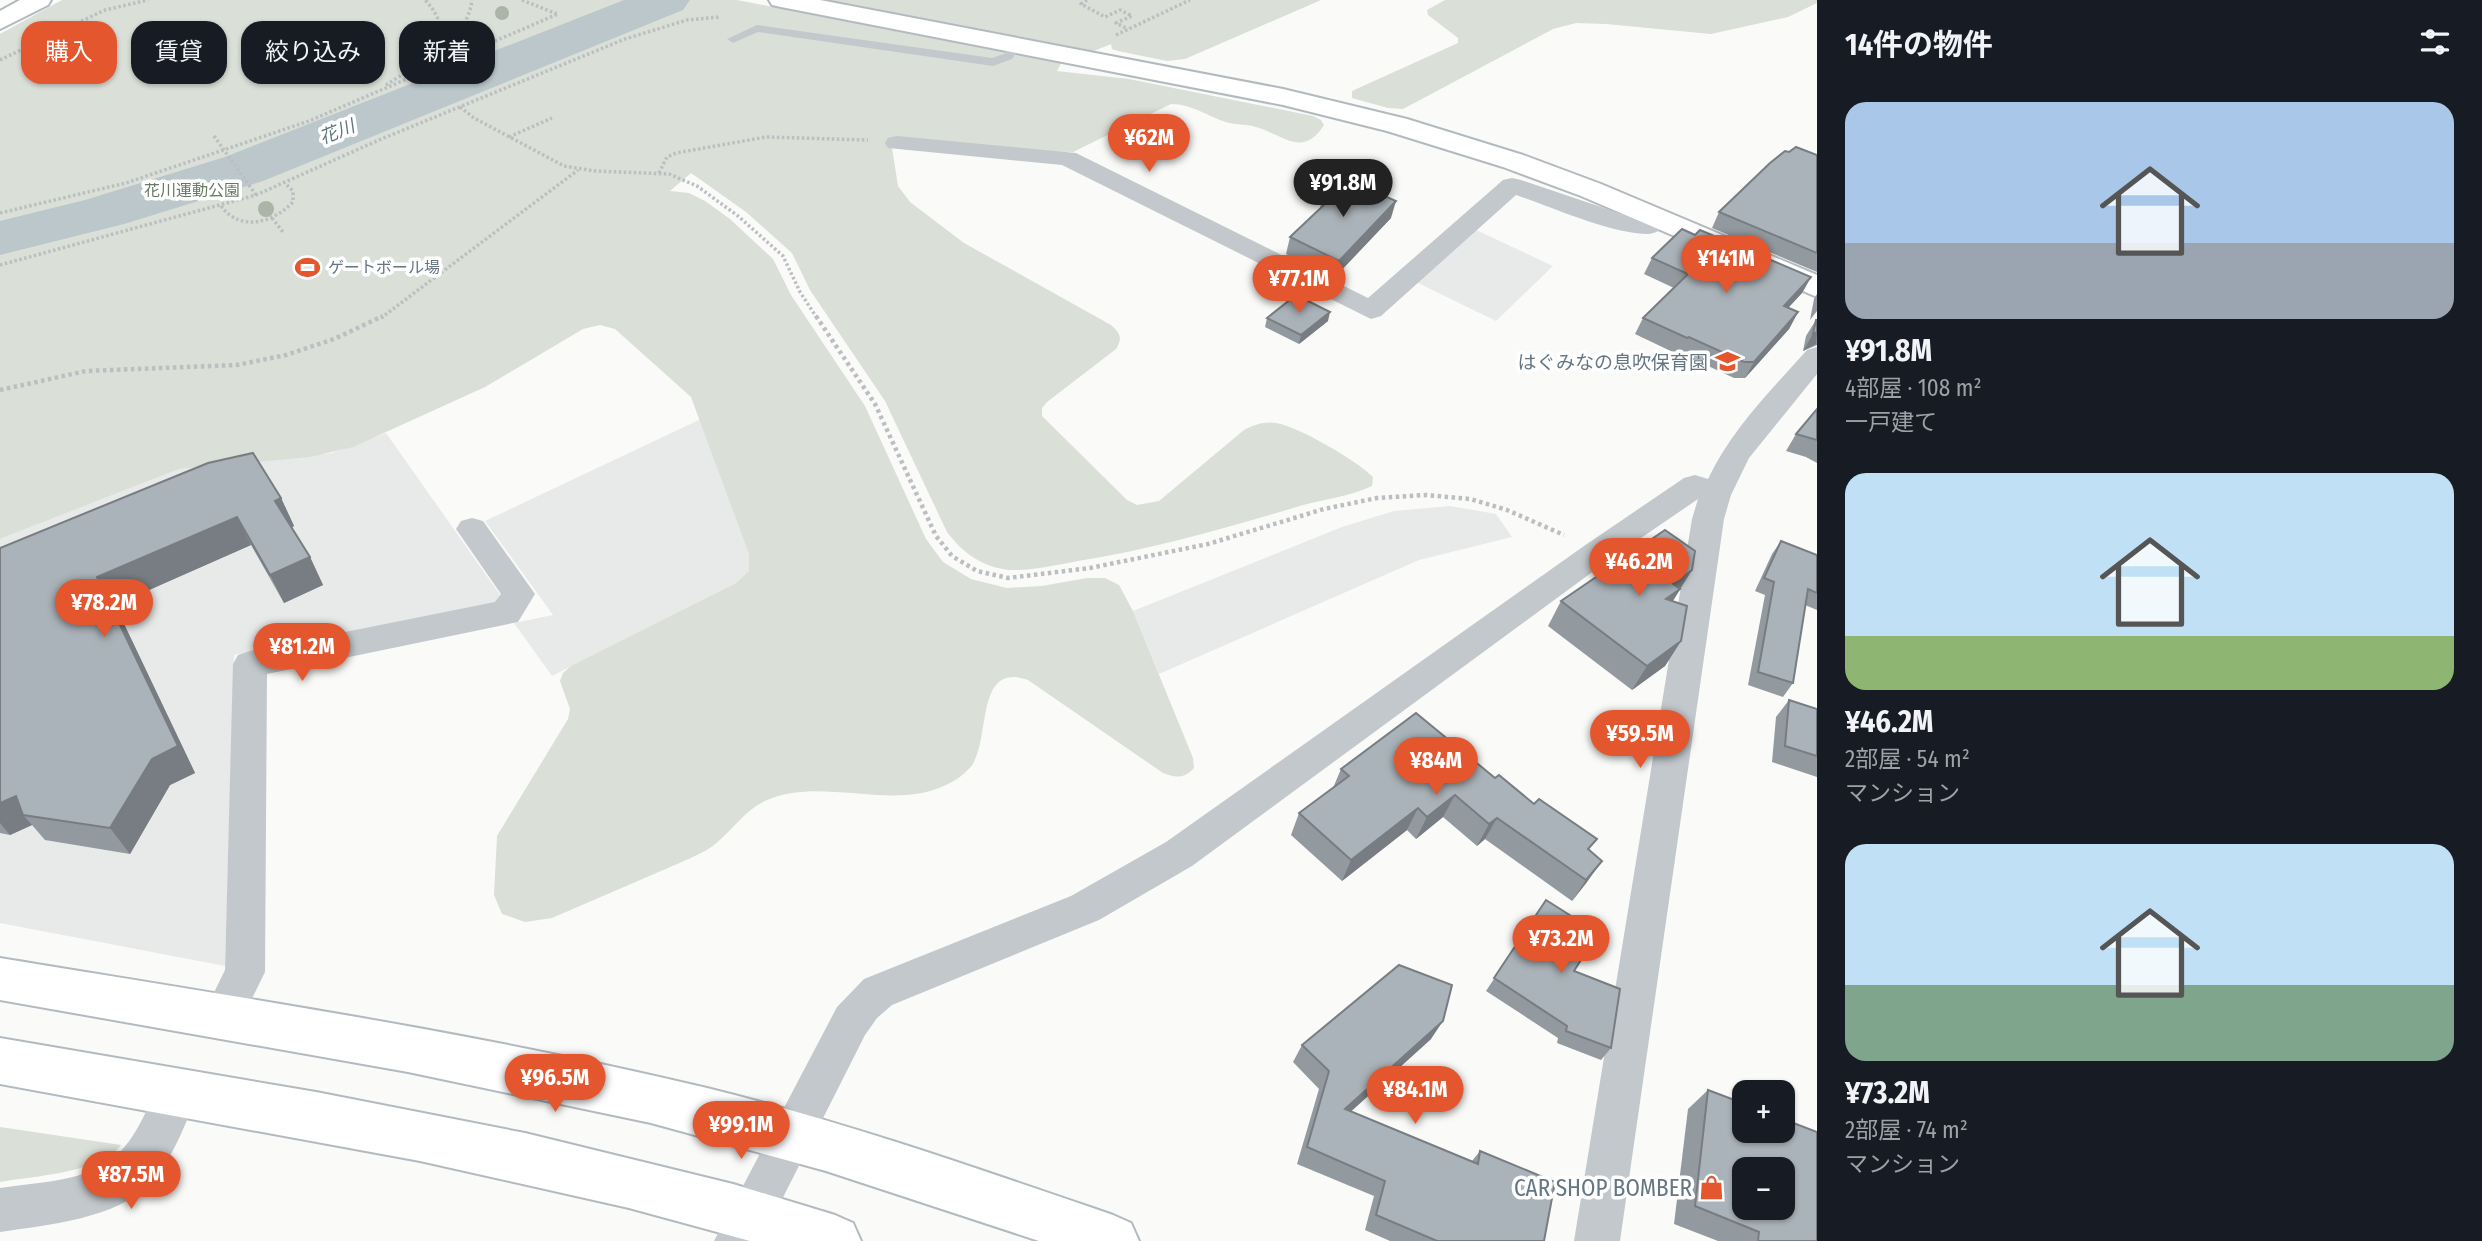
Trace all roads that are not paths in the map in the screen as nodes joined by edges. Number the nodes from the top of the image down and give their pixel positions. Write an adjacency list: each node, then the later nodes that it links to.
1 (39, 0): 3 (street)
2 (782, 0): 5 (street)
3 (0, 21)
4 (733, 39): 5 (lane)
5 (1015, 45): 7 (street)
6 (897, 143): 7 (street)
7 (1657, 218): 8 (street)
8 (1817, 287)
9 (1817, 356): 10 (street)
10 (1714, 493): 16 (street); 21 (street)
11 (472, 528): 13 (street)
12 (0, 979): 13 (street)
13 (222, 1017): 16 (street)
14 (0, 1061): 15 (street)
15 (177, 1093): 17 (street); 18 (street)
16 (791, 1136): 18 (street); 20 (street)
17 (0, 1210)
18 (743, 1228): 19 (street)
19 (835, 1241)
20 (1113, 1241)
21 (1597, 1241)

